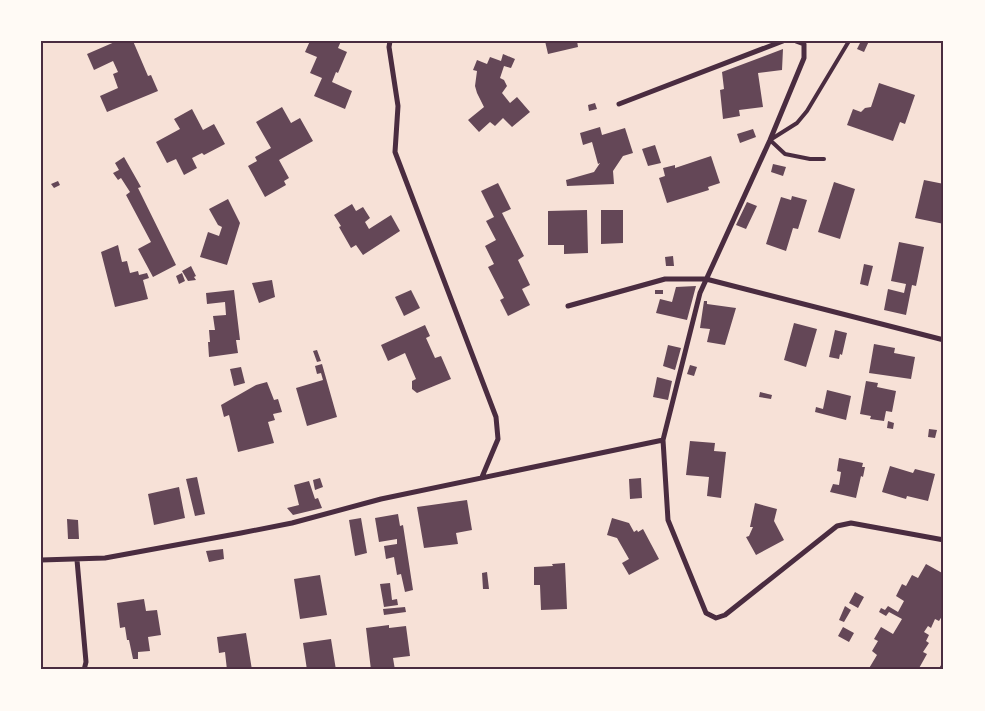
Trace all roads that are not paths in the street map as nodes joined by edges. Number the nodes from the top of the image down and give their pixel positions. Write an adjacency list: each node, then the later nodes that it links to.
1 (390, 41): 12 (street)
2 (783, 41): 5 (street)
3 (796, 41): 6 (street)
4 (849, 41): 6 (lane)
5 (619, 104)
6 (770, 140): 7 (lane); 8 (street)
7 (824, 160)
8 (706, 279): 9 (street); 10 (street); 11 (street)
9 (568, 306)
10 (944, 340)
11 (663, 440): 12 (street); 13 (street)
12 (482, 477): 15 (street)
13 (944, 540)
14 (41, 560): 15 (street)
15 (77, 560): 17 (street)
16 (944, 665): 18 (street)
17 (84, 670)
18 (941, 670)

